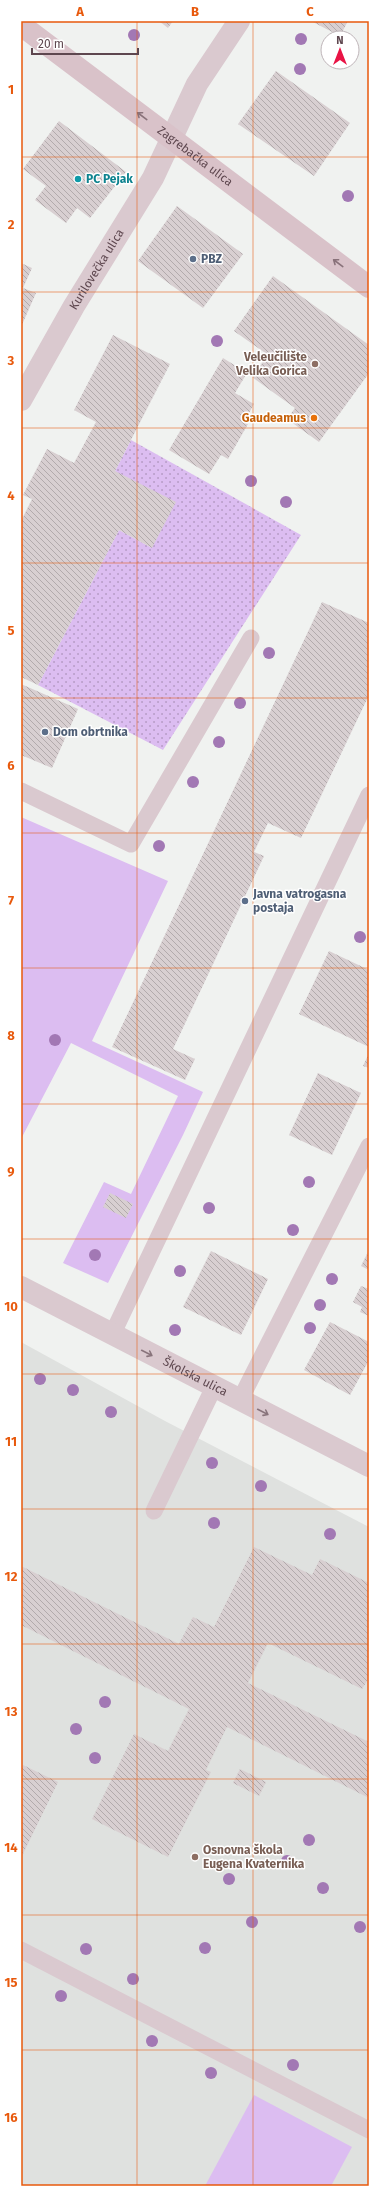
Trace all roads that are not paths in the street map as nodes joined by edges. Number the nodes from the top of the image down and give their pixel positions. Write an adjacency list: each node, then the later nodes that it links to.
1 (239, 21): 3 (street, Kurilovečka ulica)
2 (21, 25): 3 (main road, Zagrebačka ulica, one-way to 2)
3 (173, 139): 4 (main road, Zagrebačka ulica, one-way to 3); 5 (street, Kurilovečka ulica)
4 (369, 287)
5 (21, 400)
6 (251, 638): 7 (lane)
7 (21, 791)
8 (369, 795): 11 (lane)
9 (369, 1146): 13 (lane)
10 (21, 1287): 11 (street, Školska ulica)
11 (112, 1335): 12 (street, Školska ulica, one-way to 12)
12 (214, 1387): 13 (street, Školska ulica); 15 (lane)
13 (240, 1400): 14 (street, Školska ulica, one-way to 14)
14 (369, 1466)
15 (154, 1511)
16 (21, 1950): 17 (lane)
17 (369, 2130)

